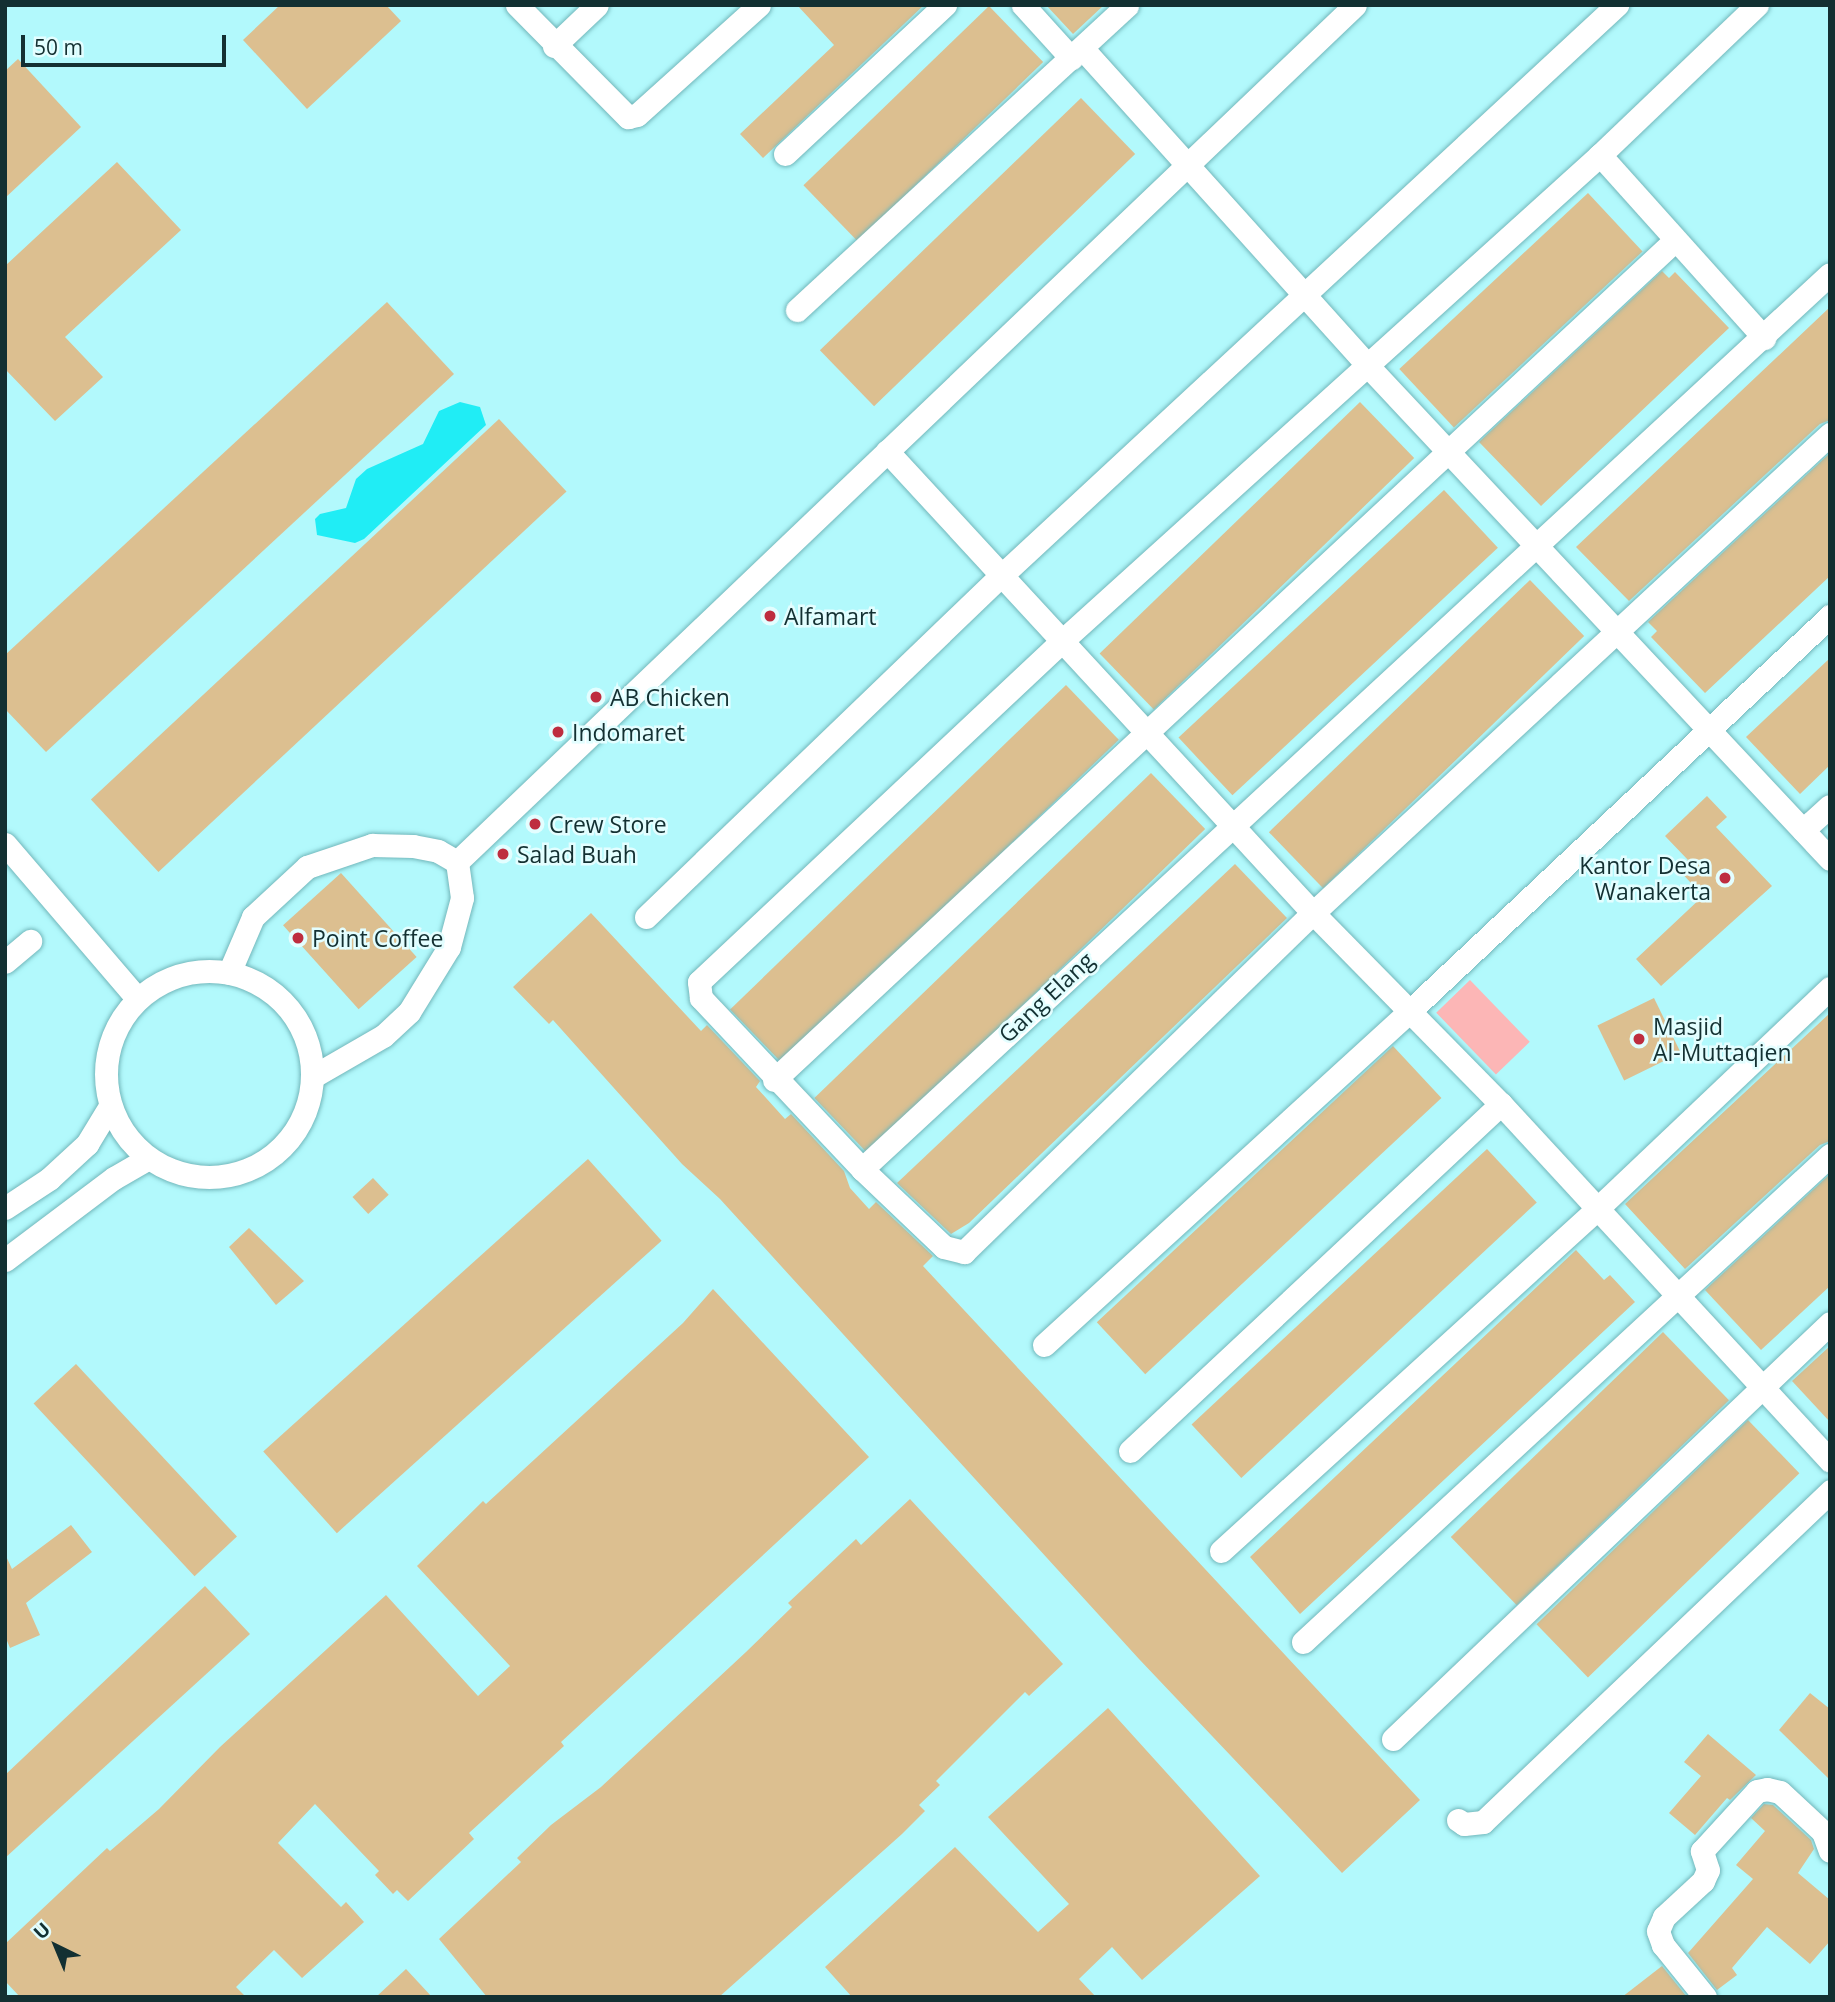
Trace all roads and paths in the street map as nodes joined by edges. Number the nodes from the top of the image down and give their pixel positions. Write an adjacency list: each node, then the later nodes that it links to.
1 (517, 5): 10 (street)
2 (597, 5): 10 (street)
3 (759, 5): 10 (street)
4 (945, 5): 12 (street)
5 (1023, 5): 11 (street)
6 (1127, 5): 11 (street)
7 (1355, 5): 14 (street)
8 (1617, 5): 17 (street)
9 (1756, 5): 13 (street)
10 (554, 46)
11 (1076, 53): 14 (street); 18 (street)
12 (785, 154)
13 (1600, 155): 15 (street); 20 (street)
14 (1187, 165): 17 (street); 22 (street)
15 (1674, 241): 19 (street); 23 (street)
16 (1830, 274): 19 (street, Gang Elang)
17 (1306, 297): 20 (street); 25 (street)
18 (797, 310)
19 (1764, 338): 24 (street, Gang Elang)
20 (1367, 365): 23 (street); 28 (street)
21 (1830, 434): 27 (street)
22 (887, 450): 25 (street); 36 (street)
23 (1448, 450): 24 (street); 30 (street)
24 (1539, 547): 27 (street); 32 (street, Gang Elang)
25 (1002, 575): 28 (street); 38 (street)
26 (1830, 616): 29 (street)
27 (1619, 633): 29 (street); 37 (street)
28 (1062, 641): 30 (street); 46 (street)
29 (1707, 731): 33 (street); 44 (street)
30 (1146, 733): 32 (street); 46 (street)
31 (1830, 806): 33 (street)
32 (1231, 824): 37 (street); 51 (street, Gang Elang)
33 (1803, 830): 35 (street)
34 (5, 844): 43 (street)
35 (1830, 859)
36 (457, 862): 41 (street); 45 (street)
37 (1312, 913): 44 (street); 51 (street)
38 (646, 917)
39 (30, 941): 40 (street)
40 (5, 962)
41 (229, 973): 43 (street); 45 (street)
42 (1830, 988): 53 (street)
43 (138, 999): 48 (street)
44 (1412, 1009): 47 (street); 57 (street)
45 (312, 1077): 50 (street)
46 (774, 1080): 51 (street)
47 (1501, 1104): 53 (street); 59 (street)
48 (110, 1106): 50 (street); 52 (street)
49 (1830, 1155): 55 (street)
50 (148, 1158): 54 (street)
51 (862, 1169)
52 (5, 1208)
53 (1597, 1209): 55 (street); 62 (street)
54 (5, 1260)
55 (1681, 1296): 58 (street); 63 (street)
56 (1830, 1323): 58 (street)
57 (1044, 1345)
58 (1759, 1388): 60 (street); 64 (street)
59 (1130, 1451)
60 (1830, 1461)
61 (1830, 1492): 65 (street)
62 (1221, 1551)
63 (1303, 1642)
64 (1393, 1739)
65 (1458, 1820)
66 (1830, 1851): 67 (street)
67 (1705, 1997)

